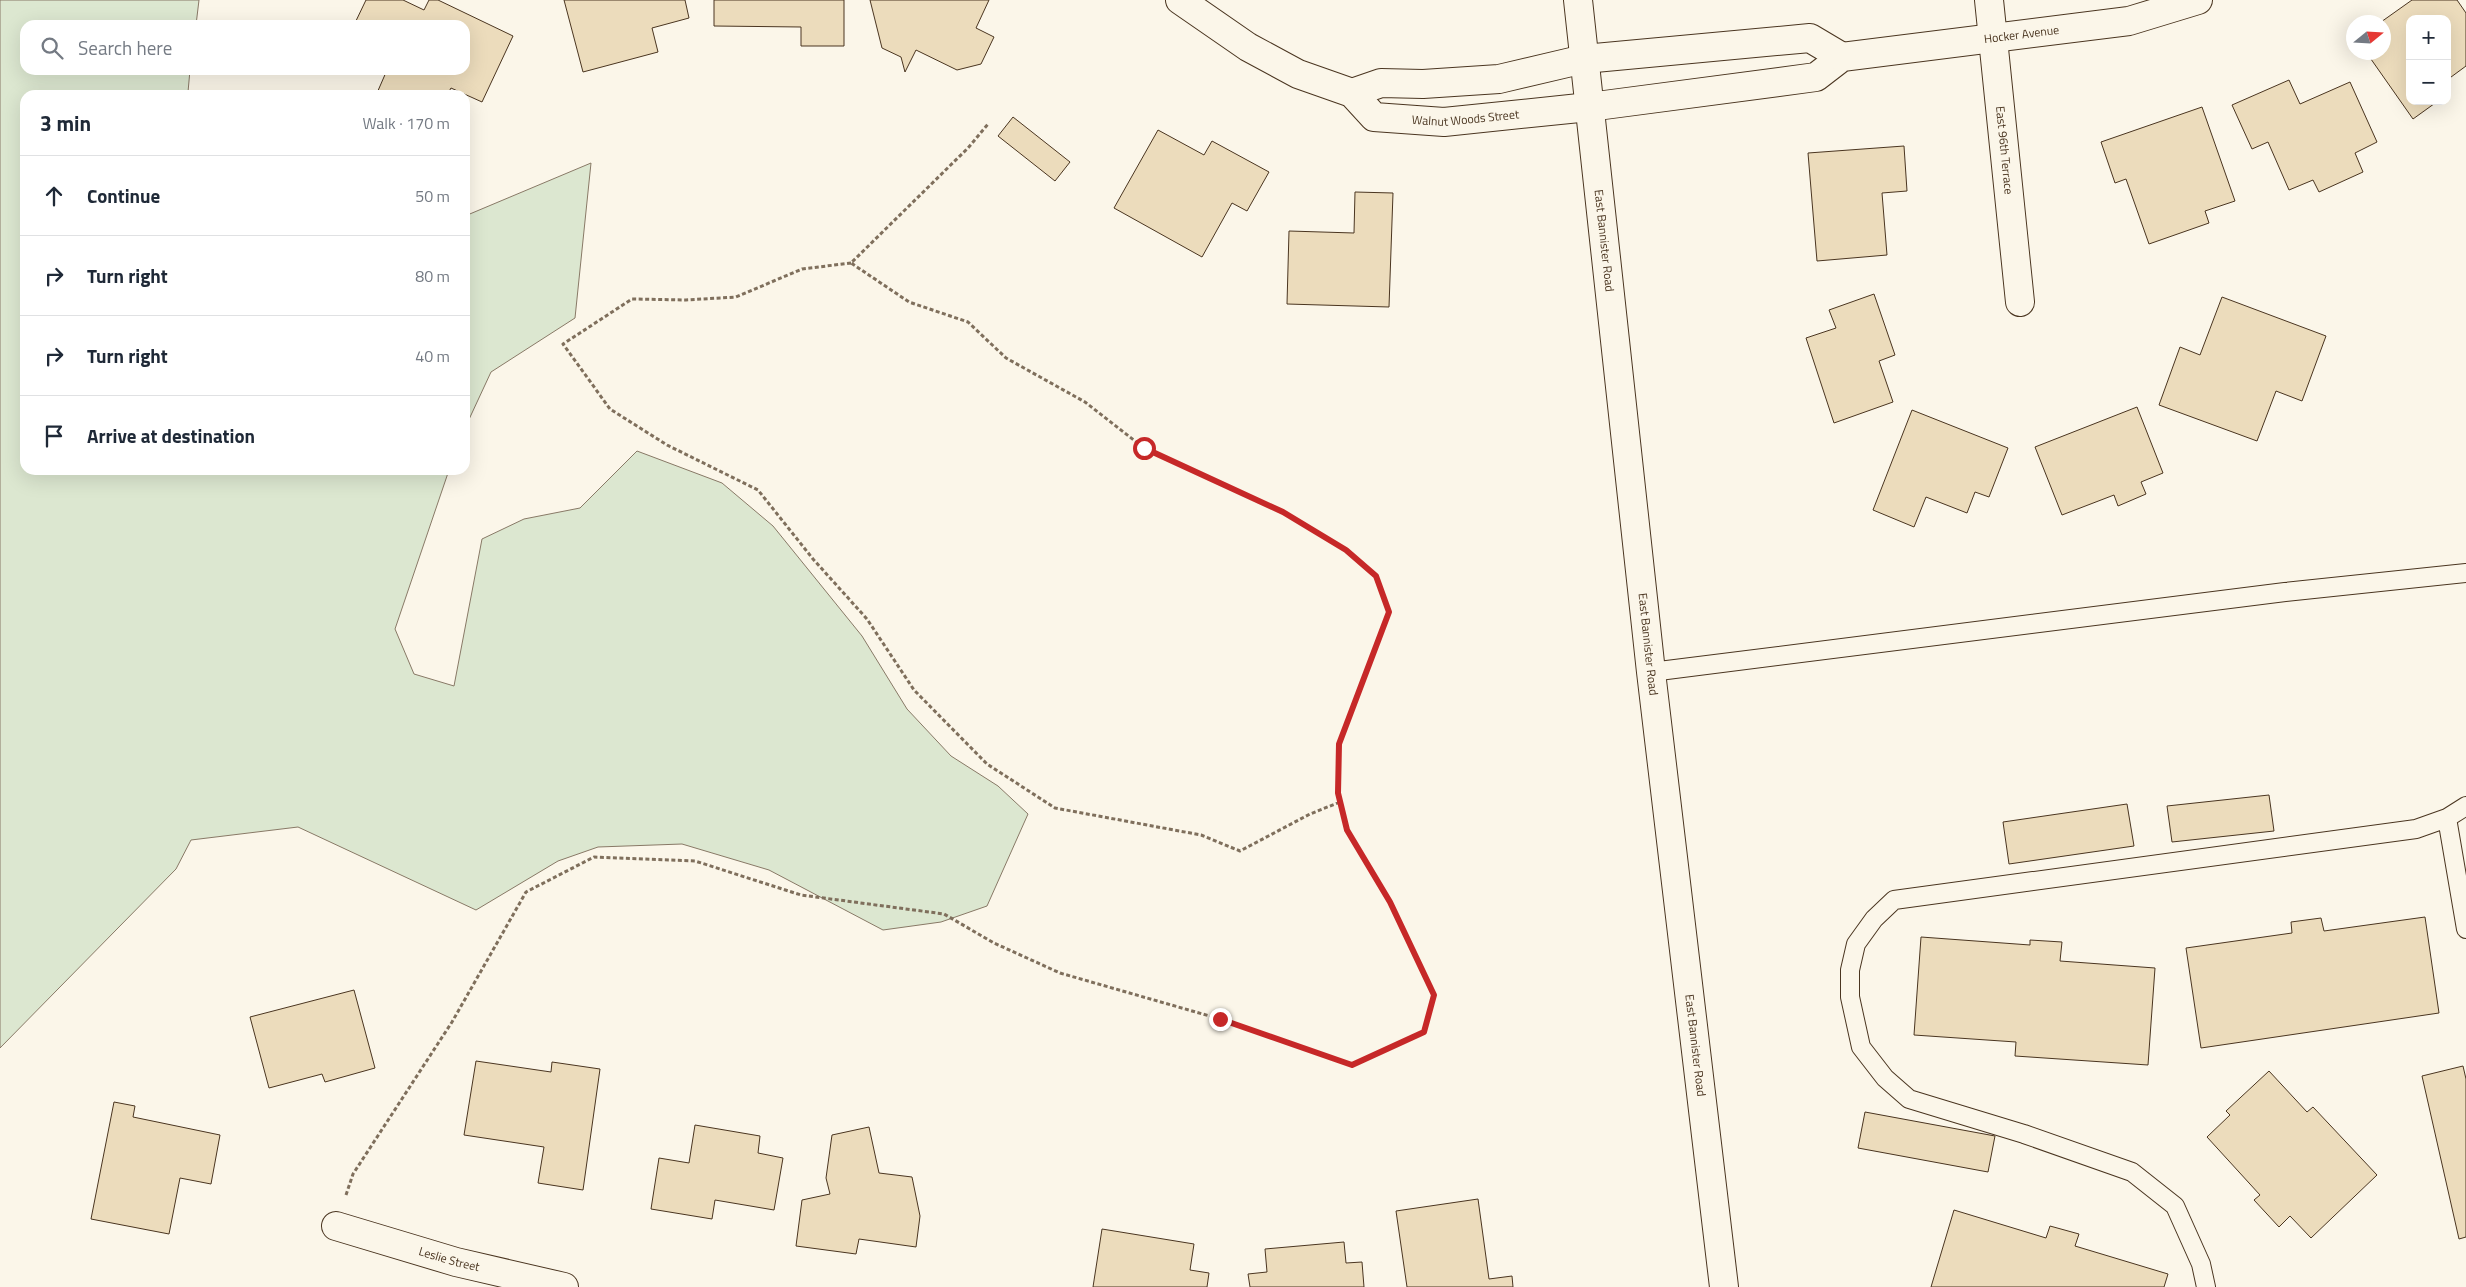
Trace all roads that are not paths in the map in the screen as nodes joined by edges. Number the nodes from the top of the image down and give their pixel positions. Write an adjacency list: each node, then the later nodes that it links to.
1 (1180, 0): 8 (street, Walnut Woods Street)
2 (1578, 0): 7 (street, East Bannister Road)
3 (1990, 0): 5 (street, East 96th Terrace)
4 (2198, 0): 5 (street, Hocker Avenue)
5 (1994, 38): 6 (street, Hocker Avenue); 10 (street, East 96th Terrace)
6 (1842, 58): 7 (street); 9 (street, Hocker Avenue)
7 (1584, 59): 8 (street); 9 (street, East Bannister Road)
8 (1352, 93): 9 (street, Walnut Woods Street)
9 (1589, 107): 12 (street, East Bannister Road)
10 (2020, 302)
11 (2466, 573): 12 (lane)
12 (1651, 672): 18 (street, East Bannister Road)
13 (2466, 806): 14 (lane)
14 (2447, 818): 15 (lane); 19 (lane)
15 (2466, 929)
16 (336, 1226): 17 (street, Leslie Street)
17 (564, 1287)
18 (1724, 1287)
19 (2206, 1287)

